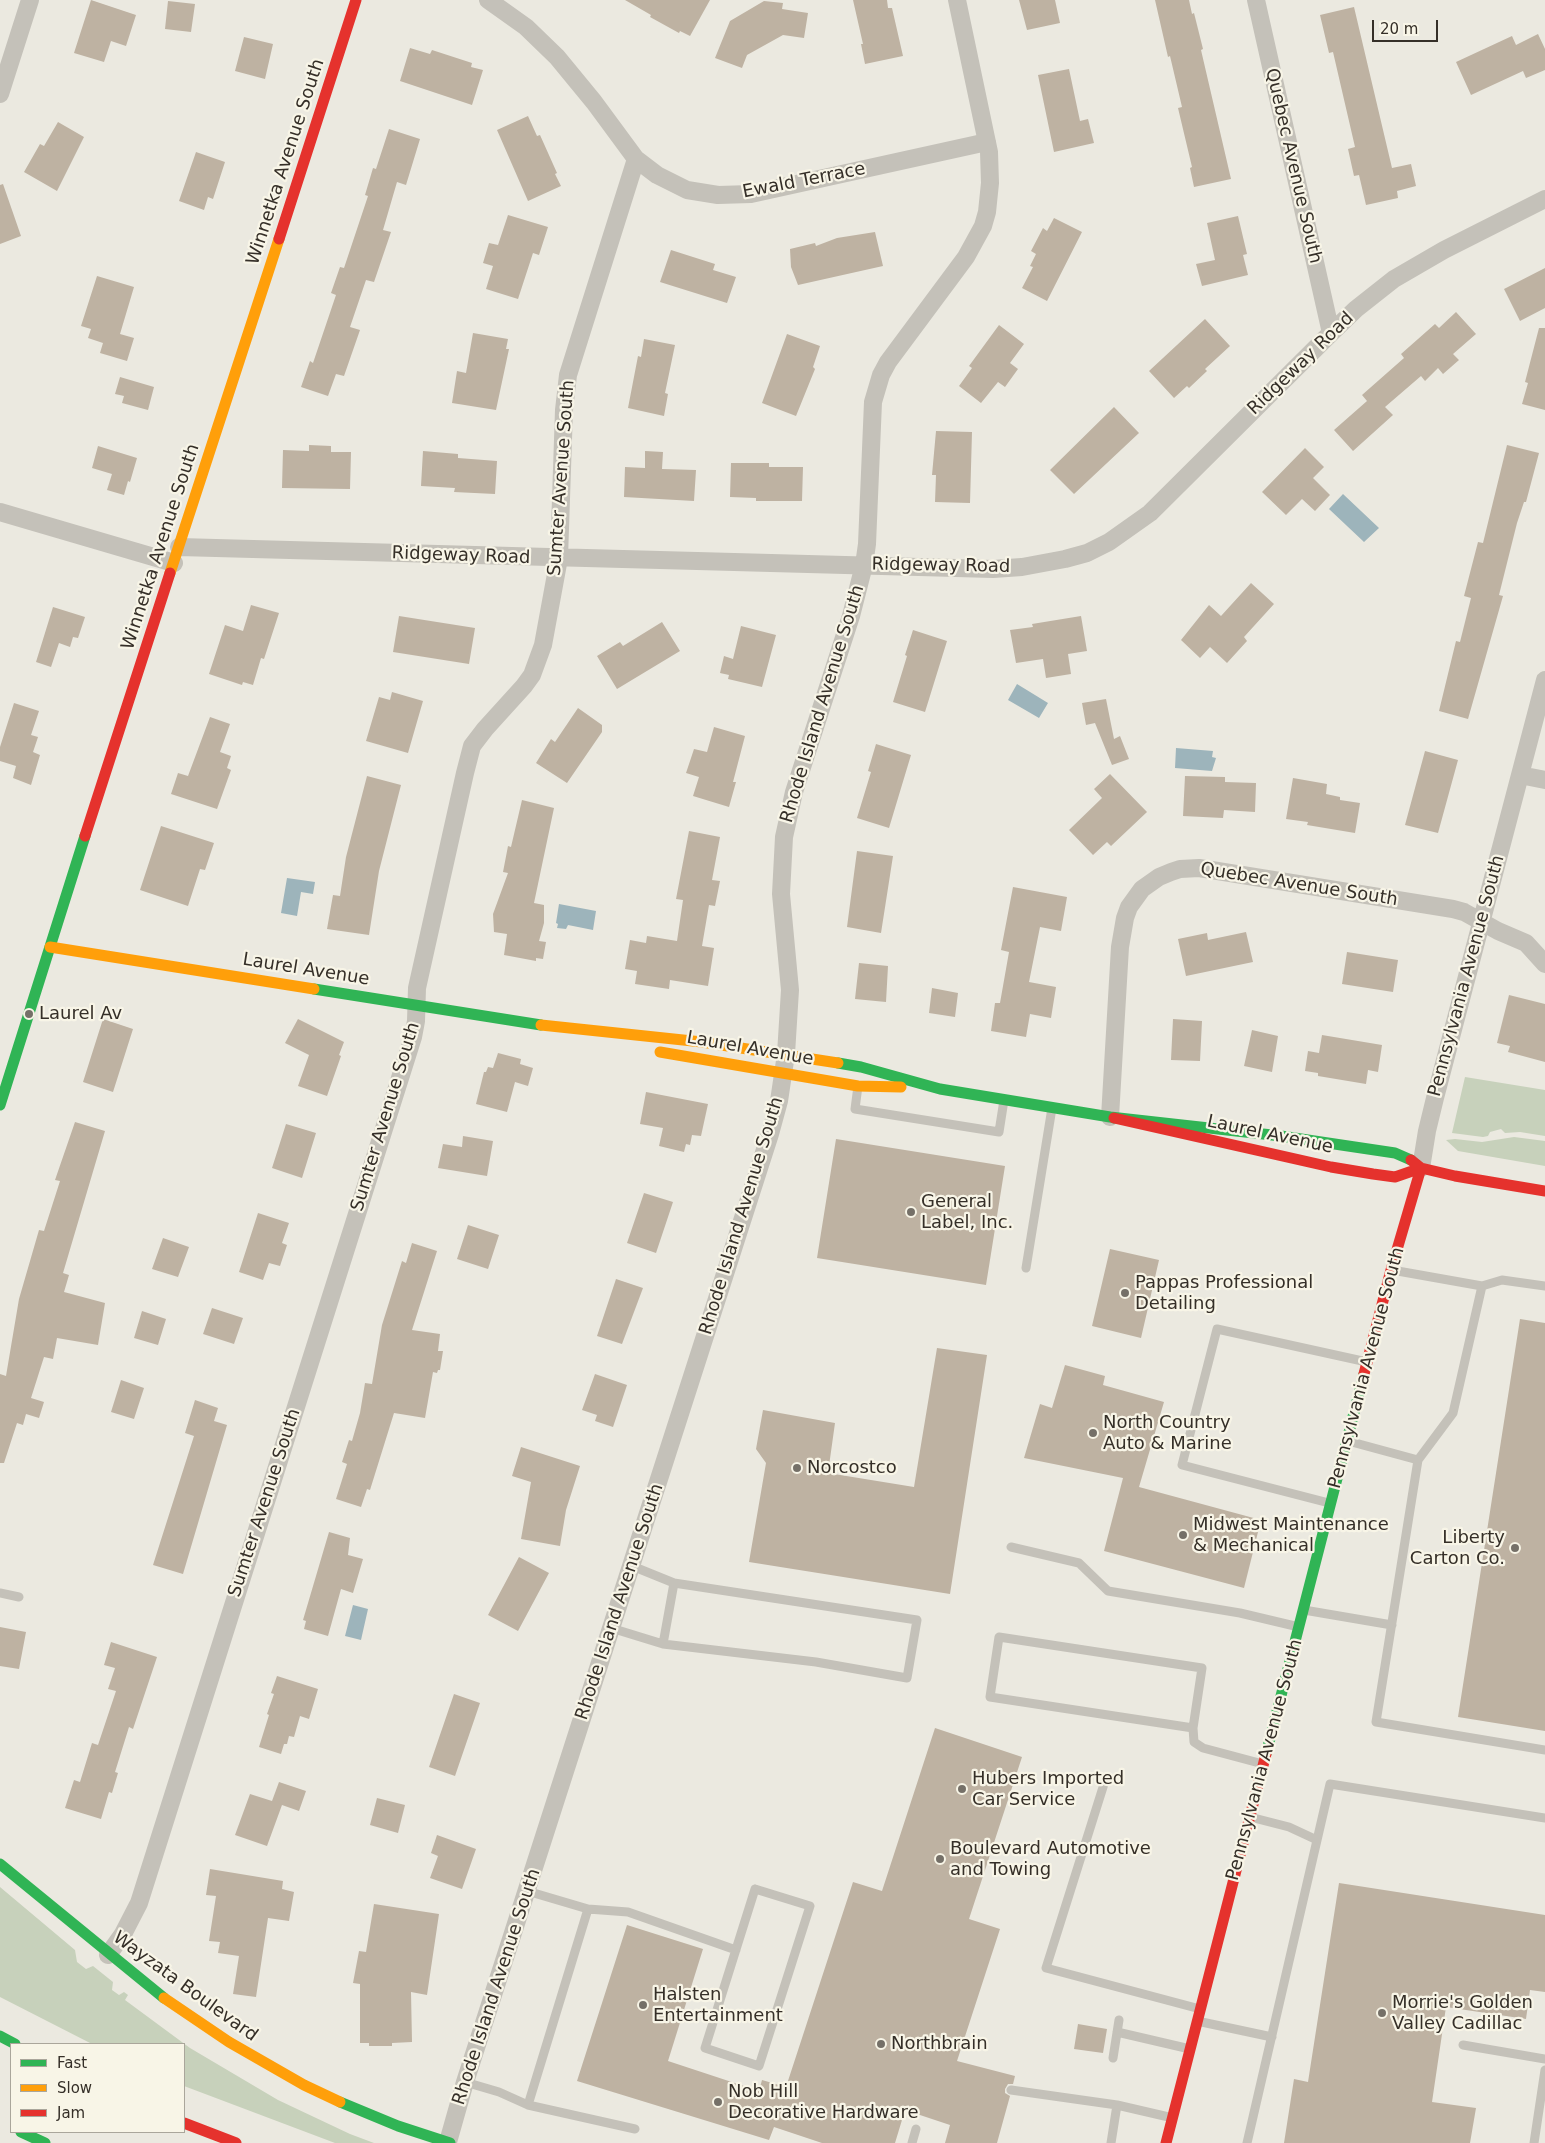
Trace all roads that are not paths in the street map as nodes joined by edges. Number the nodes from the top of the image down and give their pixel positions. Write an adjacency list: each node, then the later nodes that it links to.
1 (30, 0): 6 (street)
2 (356, 0): 12 (main road, Winnetka Avenue South)
3 (488, 0): 8 (street, Ewald Terrace)
4 (957, 0): 7 (street, Rhode Island Avenue South)
5 (1256, 0): 10 (street, Quebec Avenue South)
6 (0, 94)
7 (987, 142): 8 (street, Ewald Terrace); 14 (street, Rhode Island Avenue South)
8 (636, 159): 13 (street, Sumter Avenue South)
9 (1545, 199): 10 (street, Ridgeway Road)
10 (1331, 333): 14 (street, Ridgeway Road)
11 (0, 512): 12 (street, Ridgeway Road)
12 (177, 555): 13 (street, Ridgeway Road); 19 (main road, Winnetka Avenue South)
13 (559, 558): 14 (street, Ridgeway Road); 21 (street, Sumter Avenue South)
14 (864, 565): 23 (street, Rhode Island Avenue South)
15 (1545, 680): 16 (street, Pennsylvania Avenue South)
16 (1520, 775): 17 (street); 18 (street, Pennsylvania Avenue South)
17 (1545, 780)
18 (1481, 922): 20 (street, Quebec Avenue South); 30 (street, Quebec Avenue South); 31 (street, Pennsylvania Avenue South)
19 (50, 947): 21 (main road, Laurel Avenue); 28 (main road, Winnetka Avenue South)
20 (1545, 964)
21 (418, 1005): 22 (main road, Laurel Avenue); 62 (street, Sumter Avenue South)
22 (556, 1027): 23 (main road, Laurel Avenue); 24 (main road, Laurel Avenue)
23 (786, 1054): 24 (street, Rhode Island Avenue South); 26 (main road, Laurel Avenue)
24 (784, 1073): 25 (main road, Laurel Avenue); 42 (street, Rhode Island Avenue South)
25 (858, 1086): 26 (main road, Laurel Avenue); 27 (lane)
26 (940, 1089): 27 (main road, Laurel Avenue)
27 (1004, 1099): 29 (main road, Laurel Avenue)
28 (0, 1105)
29 (1052, 1108): 30 (main road, Laurel Avenue); 33 (lane)
30 (1110, 1117): 31 (main road, Laurel Avenue); 31 (main road, Laurel Avenue)
31 (1421, 1168): 32 (main road, Laurel Avenue); 34 (main road, Pennsylvania Avenue South)
32 (1545, 1191)
33 (1026, 1268)
34 (1392, 1270): 35 (lane); 37 (main road, Pennsylvania Avenue South)
35 (1482, 1286): 36 (lane); 39 (lane)
36 (1545, 1286)
37 (1368, 1362): 38 (main road, Pennsylvania Avenue South); 40 (lane)
38 (1347, 1441): 39 (lane); 40 (main road, Pennsylvania Avenue South)
39 (1418, 1460): 47 (lane)
40 (1331, 1503): 46 (main road, Pennsylvania Avenue South)
41 (1011, 1547): 48 (lane)
42 (632, 1566): 43 (lane); 49 (street, Rhode Island Avenue South)
43 (674, 1583): 50 (lane); 50 (lane)
44 (0, 1593): 45 (lane)
45 (19, 1597)
46 (1304, 1610): 47 (lane); 48 (main road, Pennsylvania Avenue South)
47 (1392, 1625): 52 (lane)
48 (1300, 1627): 53 (main road, Pennsylvania Avenue South)
49 (611, 1628): 50 (lane); 59 (street, Rhode Island Avenue South)
50 (664, 1644)
51 (1193, 1728): 51 (lane); 53 (lane)
52 (1545, 1750)
53 (1264, 1764): 55 (main road, Pennsylvania Avenue South)
54 (1104, 1784): 63 (lane)
55 (1250, 1817): 57 (lane); 63 (main road, Pennsylvania Avenue South)
56 (1545, 1818): 57 (lane)
57 (1317, 1840): 68 (lane)
58 (0, 1864): 62 (main road, Wayzata Boulevard)
59 (527, 1891): 60 (lane); 75 (street, Rhode Island Avenue South)
60 (588, 1909): 61 (lane); 77 (lane)
61 (736, 1950): 61 (lane)
62 (108, 1954): 86 (main road, Wayzata Boulevard)
63 (1200, 2009): 65 (main road, Pennsylvania Avenue South)
64 (1119, 2020): 66 (lane)
65 (1197, 2021): 68 (lane); 71 (main road, Pennsylvania Avenue South)
66 (1117, 2032): 71 (lane); 72 (lane)
67 (0, 2036): 69 (main road)
68 (1272, 2037): 90 (lane)
69 (13, 2043)
70 (1463, 2045): 73 (lane)
71 (1190, 2049): 79 (main road, Pennsylvania Avenue South)
72 (1113, 2058)
73 (1545, 2059)
74 (1545, 2070): 91 (lane)
75 (465, 2082): 77 (lane); 86 (street, Rhode Island Avenue South)
76 (1011, 2090): 78 (lane)
77 (528, 2105): 81 (lane)
78 (1117, 2106): 79 (lane); 88 (lane)
79 (1173, 2118): 89 (main road, Pennsylvania Avenue South)
80 (185, 2123): 85 (main road)
81 (635, 2129)
82 (916, 2129): 87 (lane)
83 (23, 2133): 84 (main road)
84 (45, 2143)
85 (236, 2143)
86 (449, 2143)
87 (912, 2143)
88 (1111, 2143)
89 (1166, 2143)
90 (1247, 2143)
91 (1534, 2143)

